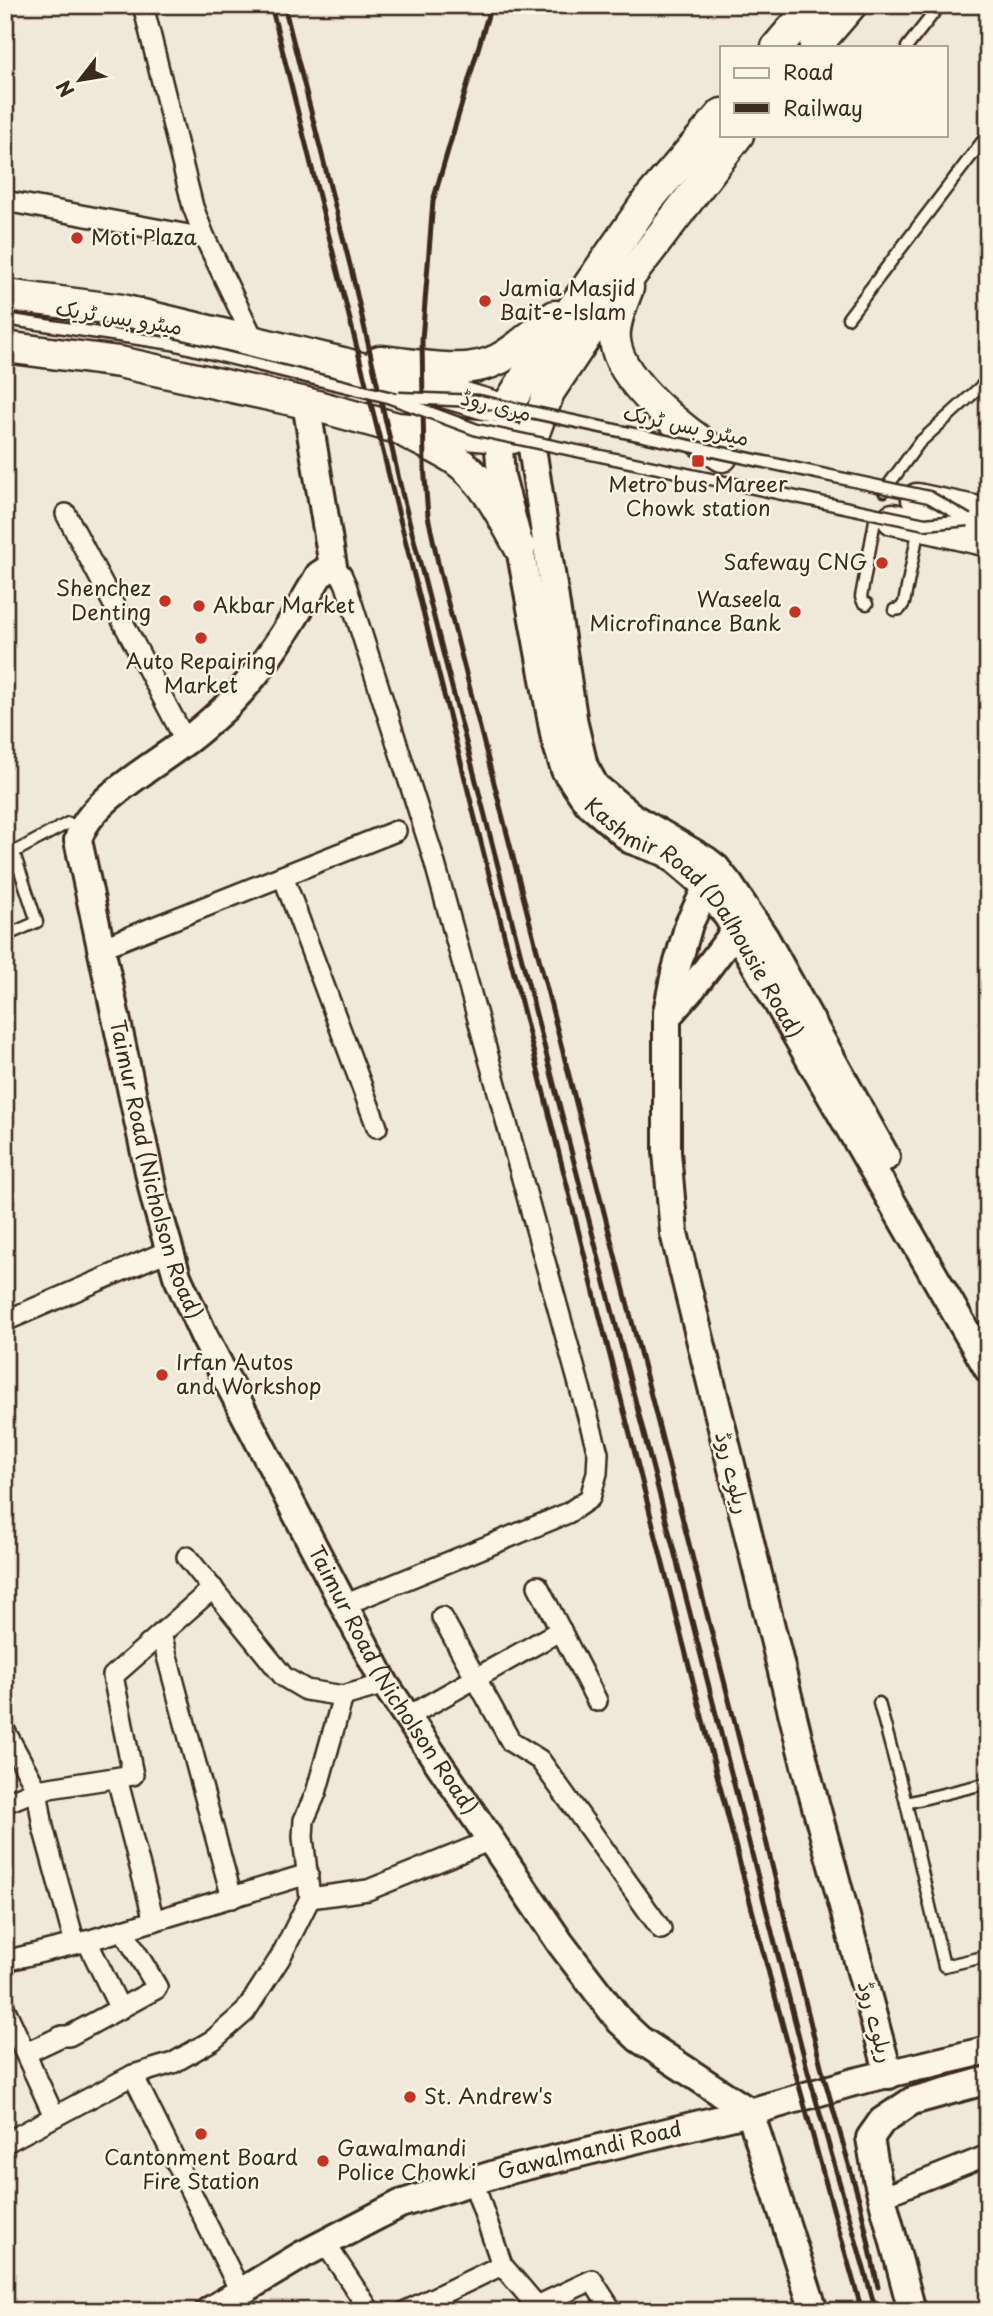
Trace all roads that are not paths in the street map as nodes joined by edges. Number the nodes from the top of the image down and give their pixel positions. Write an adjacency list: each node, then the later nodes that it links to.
1 (142, 5): 12 (street)
2 (813, 5): 5 (main road)
3 (851, 5): 6 (main road)
4 (940, 5): 7 (lane)
5 (778, 46)
6 (816, 46)
7 (908, 46)
8 (720, 116): 15 (main road)
9 (988, 134): 16 (lane)
10 (737, 136): 13 (main road)
11 (5, 201): 12 (street)
12 (205, 238): 18 (street)
13 (635, 268): 26 (main road); 27 (main road)
14 (5, 295): 18 (main road, مری روڈ)
15 (581, 296): 20 (main road); 24 (main road)
16 (848, 318)
17 (5, 319): 22 (lane, میٹرو بس ٹریک, bridge)
18 (255, 342): 20 (main road, مری روڈ)
19 (5, 347): 23 (main road, مری روڈ)
20 (300, 354): 24 (main road, مری روڈ)
21 (988, 380): 28 (lane)
22 (388, 397): 32 (lane, میٹرو بس ٹریک, bridge); 32 (lane, میٹرو بس ٹریک, bridge)
23 (306, 403): 25 (main road, مری روڈ); 34 (street)
24 (501, 423): 25 (main road, مری روڈ); 26 (main road, مری روڈ); 33 (street, Kashmir Road (Dalhousie Road))
25 (397, 428): 33 (main road)
26 (535, 429): 27 (main road, مری روڈ); 28 (main road, مری روڈ); 42 (street, Kashmir Road (Dalhousie Road))
27 (722, 456): 28 (main road, مری روڈ)
28 (880, 503): 31 (main road, مری روڈ); 32 (main road, مری روڈ); 35 (lane)
29 (66, 514): 37 (street)
30 (988, 524): 32 (lane, میٹرو بس ٹریک)
31 (920, 525): 32 (main road, مری روڈ); 36 (lane)
32 (981, 525)
33 (520, 548): 42 (street, Kashmir Road (Dalhousie Road))
34 (333, 566): 37 (street); 55 (street)
35 (867, 604)
36 (894, 610)
37 (186, 742): 38 (street)
38 (81, 827): 40 (lane); 45 (street, Taimur Road (Nicholson Road))
39 (396, 831): 41 (street)
40 (9, 855): 44 (lane)
41 (283, 876): 45 (street); 47 (street)
42 (711, 877): 43 (street, Kashmir Road (Dalhousie Road)); 46 (street, ریلوے روڈ)
43 (744, 925): 46 (street); 50 (street, Kashmir Road (Dalhousie Road)); 51 (street, Kashmir Road (Dalhousie Road))
44 (5, 936)
45 (101, 948): 48 (street, Taimur Road (Nicholson Road))
46 (667, 1017): 87 (street, ریلوے روڈ)
47 (377, 1127)
48 (170, 1251): 49 (street); 55 (street, Taimur Road (Nicholson Road))
49 (5, 1321)
50 (988, 1333)
51 (988, 1369)
52 (187, 1557): 54 (street)
53 (538, 1586): 57 (street)
54 (213, 1588): 58 (street); 61 (street)
55 (344, 1605): 60 (street, Taimur Road (Nicholson Road))
56 (442, 1617): 59 (street)
57 (561, 1630): 59 (street); 62 (street)
58 (161, 1634): 68 (street); 73 (street)
59 (475, 1678): 64 (street); 76 (street)
60 (385, 1684): 61 (street); 64 (street, Taimur Road (Nicholson Road))
61 (343, 1696): 72 (street)
62 (597, 1701)
63 (879, 1703): 70 (lane)
64 (407, 1717): 71 (street, Taimur Road (Nicholson Road))
65 (5, 1731): 68 (street)
66 (988, 1783): 70 (lane)
67 (119, 1786): 75 (street)
68 (37, 1790): 69 (street); 78 (street)
69 (5, 1802)
70 (906, 1804): 79 (lane)
71 (491, 1840): 74 (street); 89 (street, Taimur Road (Nicholson Road))
72 (309, 1874): 73 (street); 74 (street)
73 (232, 1898): 75 (street)
74 (310, 1898): 86 (street)
75 (154, 1921): 77 (street)
76 (661, 1929)
77 (123, 1930): 78 (street); 82 (street)
78 (81, 1942): 80 (street); 82 (street)
79 (988, 1956)
80 (5, 1961)
81 (5, 2009): 83 (street)
82 (120, 2009): 85 (street)
83 (12, 2038): 85 (street)
84 (988, 2050): 87 (street, Gawalmandi Road)
85 (26, 2053): 90 (street)
86 (133, 2075): 90 (street); 97 (street)
87 (889, 2075): 89 (street, Gawalmandi Road)
88 (988, 2080): 94 (street)
89 (750, 2112): 93 (street, Gawalmandi Road); 102 (street)
90 (54, 2116): 91 (street)
91 (6, 2141)
92 (988, 2155): 94 (street)
93 (473, 2181): 95 (street, Gawalmandi Road); 96 (street)
94 (882, 2197): 103 (street)
95 (325, 2244): 97 (street, Gawalmandi Road); 99 (street)
96 (502, 2265): 100 (street); 101 (street)
97 (240, 2291): 98 (street, Gawalmandi Road)
98 (209, 2311)
99 (370, 2311)
100 (406, 2311)
101 (612, 2311)
102 (814, 2311)
103 (912, 2311)

